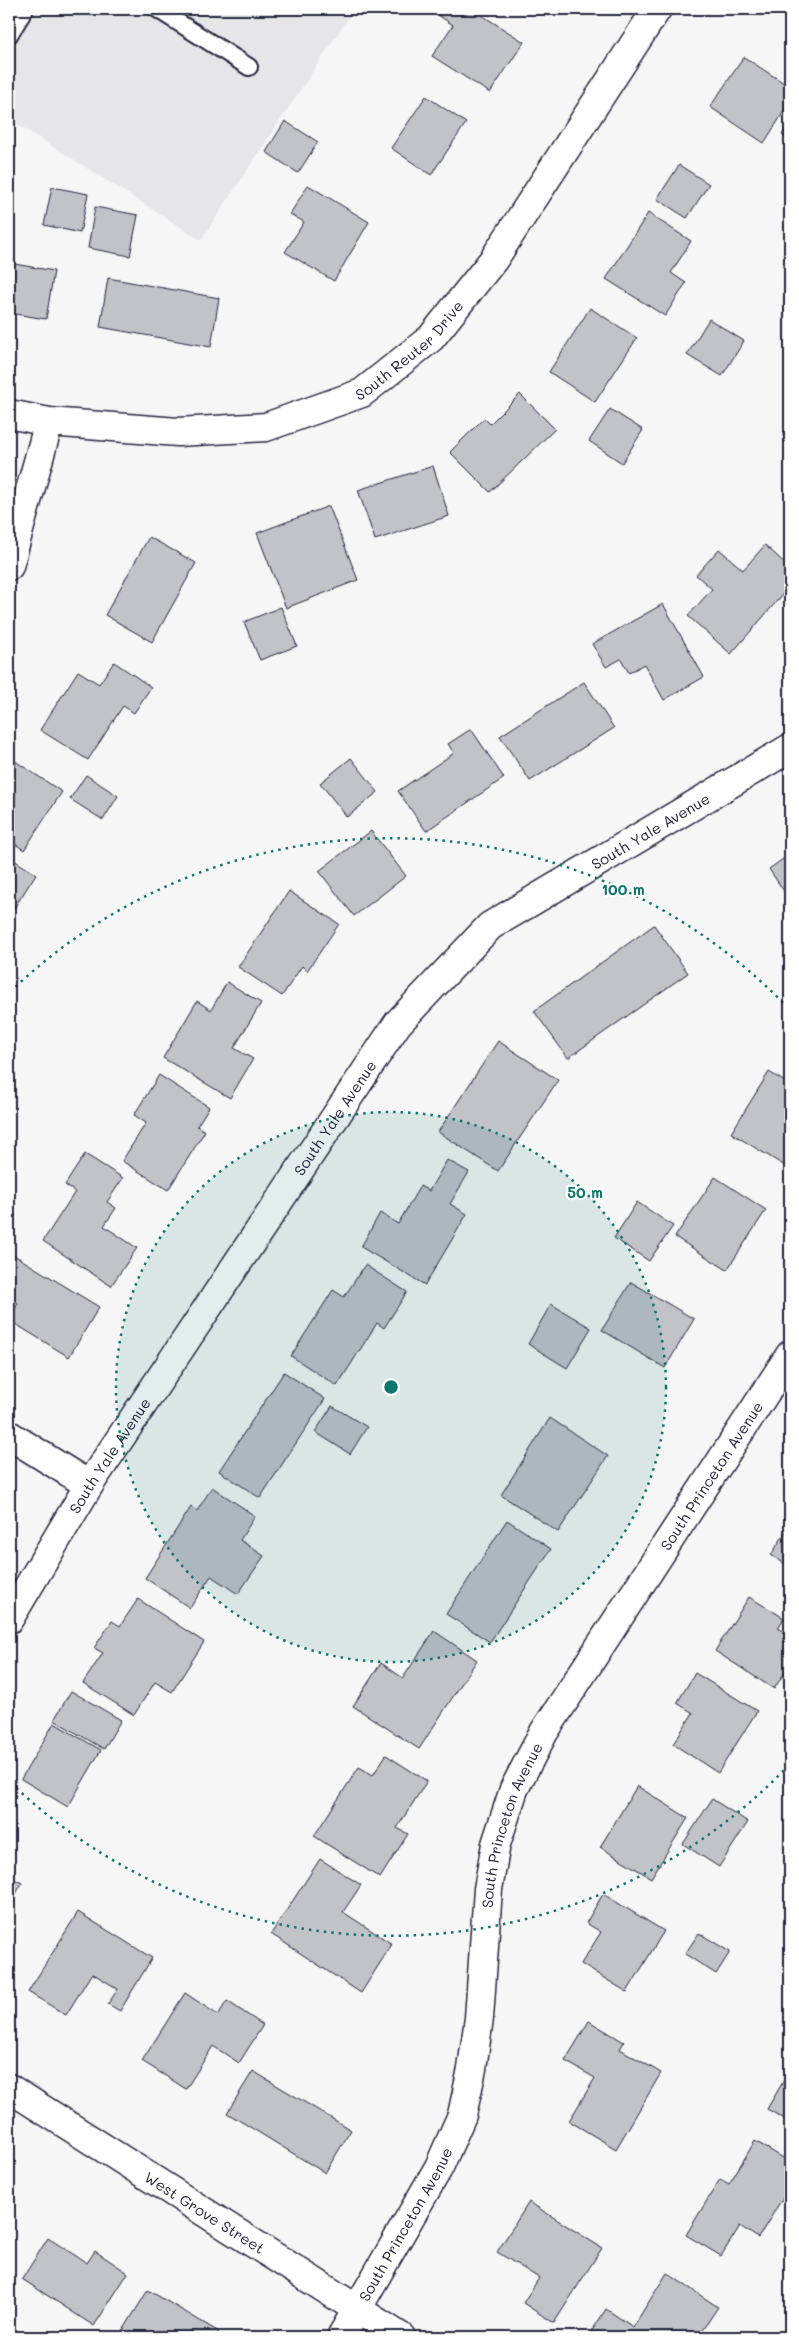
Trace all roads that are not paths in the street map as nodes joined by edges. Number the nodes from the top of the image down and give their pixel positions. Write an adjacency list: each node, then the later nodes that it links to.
1 (25, 9): 4 (lane)
2 (157, 9): 5 (lane)
3 (657, 9): 7 (street, South Reuter Drive)
4 (9, 35)
5 (249, 67)
6 (9, 414): 7 (street, South Reuter Drive)
7 (49, 422): 8 (street)
8 (9, 566)
9 (790, 748): 12 (street, South Yale Avenue)
10 (790, 1355): 15 (street, South Princeton Avenue)
11 (9, 1435): 12 (street)
12 (89, 1485): 13 (street, South Yale Avenue)
13 (9, 1619)
14 (9, 2088): 15 (street, West Grove Street)
15 (357, 2311): 16 (street, South Princeton Avenue); 17 (street, West Grove Street)
16 (341, 2337)
17 (401, 2337)

